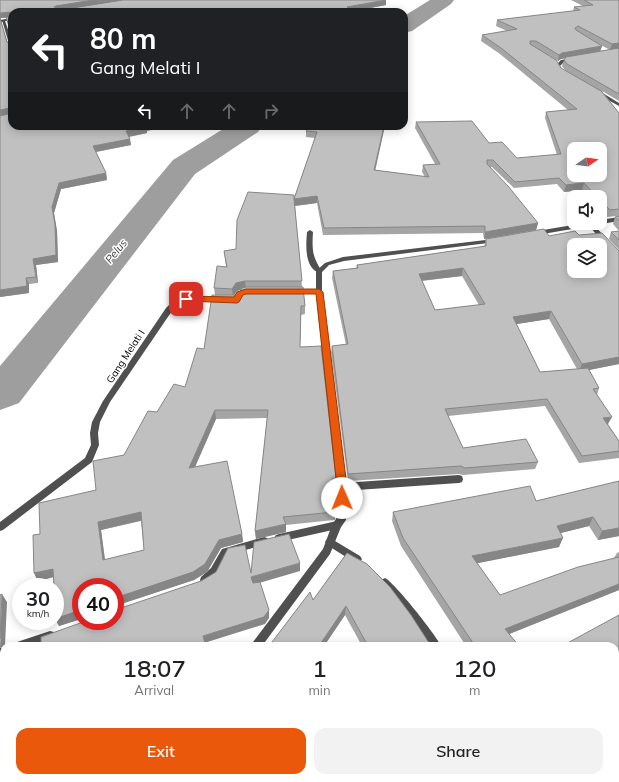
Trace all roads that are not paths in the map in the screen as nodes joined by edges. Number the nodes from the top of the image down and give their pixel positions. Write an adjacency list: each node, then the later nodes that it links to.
1 (2, 21): 2 (street)
2 (8, 37)
3 (577, 58): 5 (street)
4 (553, 61): 5 (street)
5 (560, 65): 6 (street)
6 (568, 75)
7 (595, 91): 8 (street)
8 (619, 105)
9 (619, 220): 10 (street)
10 (607, 221)
11 (567, 227): 14 (street)
12 (598, 230): 16 (street)
13 (310, 232): 17 (street)
14 (527, 235)
15 (505, 239): 17 (street)
16 (619, 256)
17 (319, 271): 19 (street)
18 (282, 292): 19 (street)
19 (319, 292): 22 (street)
20 (226, 300): 24 (street, Gang Melati I)
21 (459, 479): 22 (street)
22 (342, 487): 23 (street)
23 (337, 525): 25 (street); 28 (street)
24 (0, 526)
25 (330, 542): 26 (street); 31 (street)
26 (366, 565)
27 (378, 576): 32 (street)
28 (198, 584)
29 (57, 634): 30 (street)
30 (33, 642)
31 (258, 642)
32 (433, 642)

